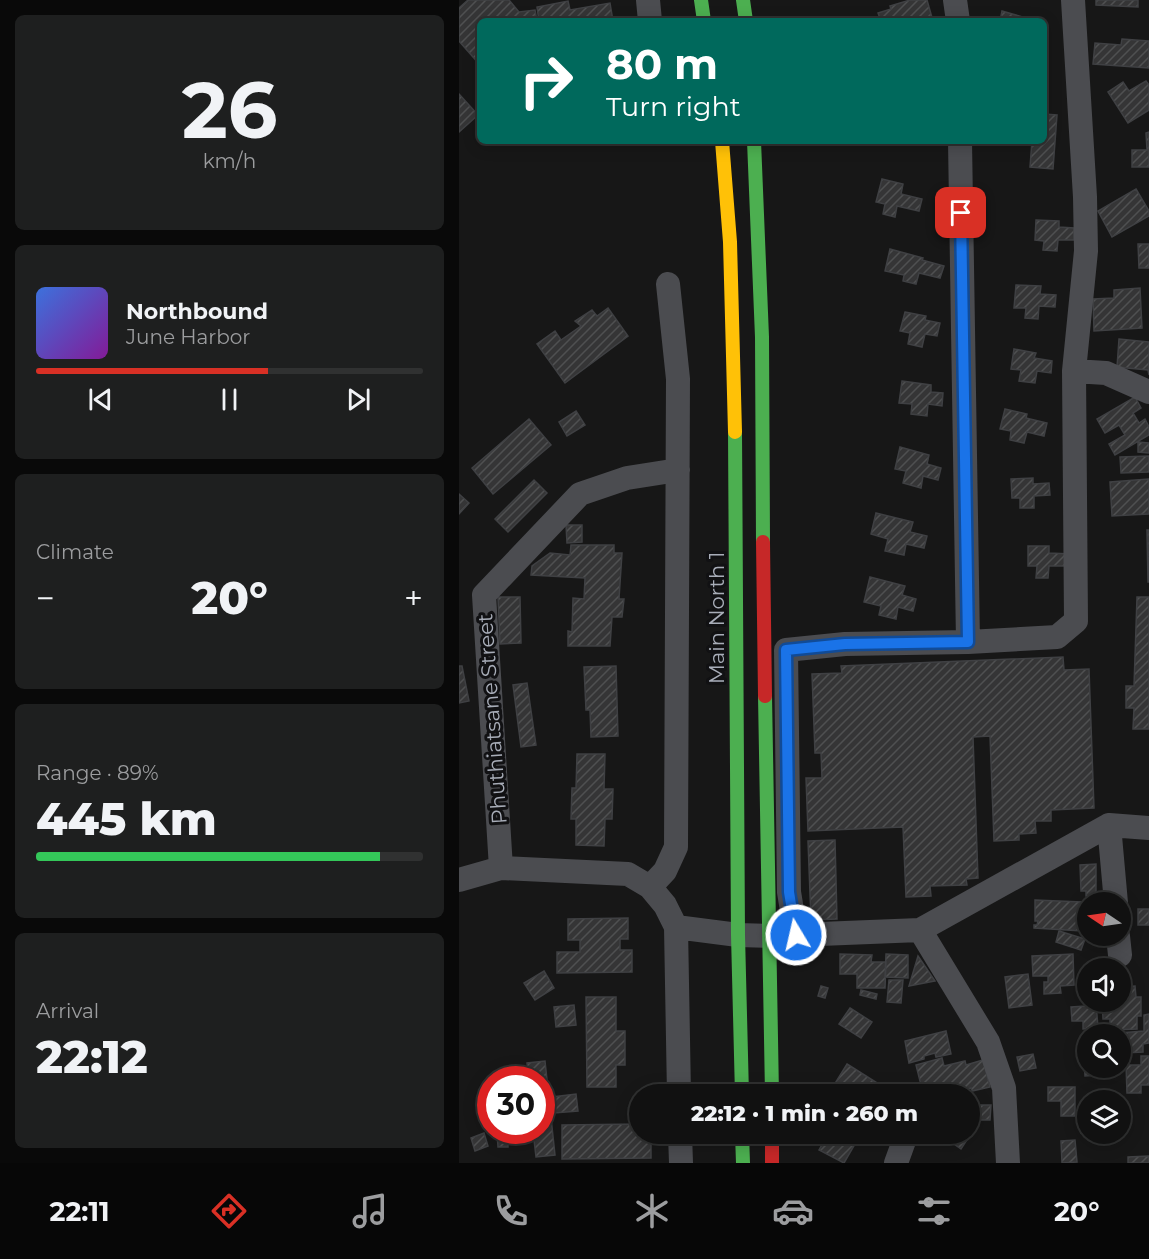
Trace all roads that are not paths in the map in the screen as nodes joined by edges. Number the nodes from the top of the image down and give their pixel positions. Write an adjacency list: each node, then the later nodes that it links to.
1 (648, 0): 6 (street)
2 (701, 0): 7 (main road)
3 (743, 0): 8 (main road)
4 (955, 0): 9 (street)
5 (1073, 0): 14 (street)
6 (650, 18)
7 (704, 18)
8 (746, 18)
9 (958, 18)
10 (722, 144): 26 (main road, Main North 1)
11 (754, 144): 28 (main road)
12 (960, 144): 17 (street)
13 (669, 284): 16 (street)
14 (1074, 371): 15 (street); 17 (street)
15 (1149, 392)
16 (678, 470): 20 (street, Phuthiatsane Street); 22 (street)
17 (968, 642): 27 (street)
18 (1109, 825): 19 (street); 23 (street); 25 (street)
19 (1149, 828)
20 (501, 868): 21 (street); 22 (street)
21 (459, 880)
22 (649, 887): 24 (street)
23 (1115, 892)
24 (676, 927): 26 (street); 29 (street)
25 (920, 930): 27 (street); 38 (street)
26 (738, 935): 28 (street); 30 (main road, Main North 1)
27 (796, 935): 28 (street)
28 (770, 936): 31 (main road)
29 (679, 1084)
30 (742, 1084)
31 (772, 1084)
32 (680, 1144): 35 (street)
33 (743, 1144): 36 (main road)
34 (772, 1144): 37 (main road)
35 (681, 1163)
36 (743, 1163)
37 (773, 1163)
38 (1008, 1163)

